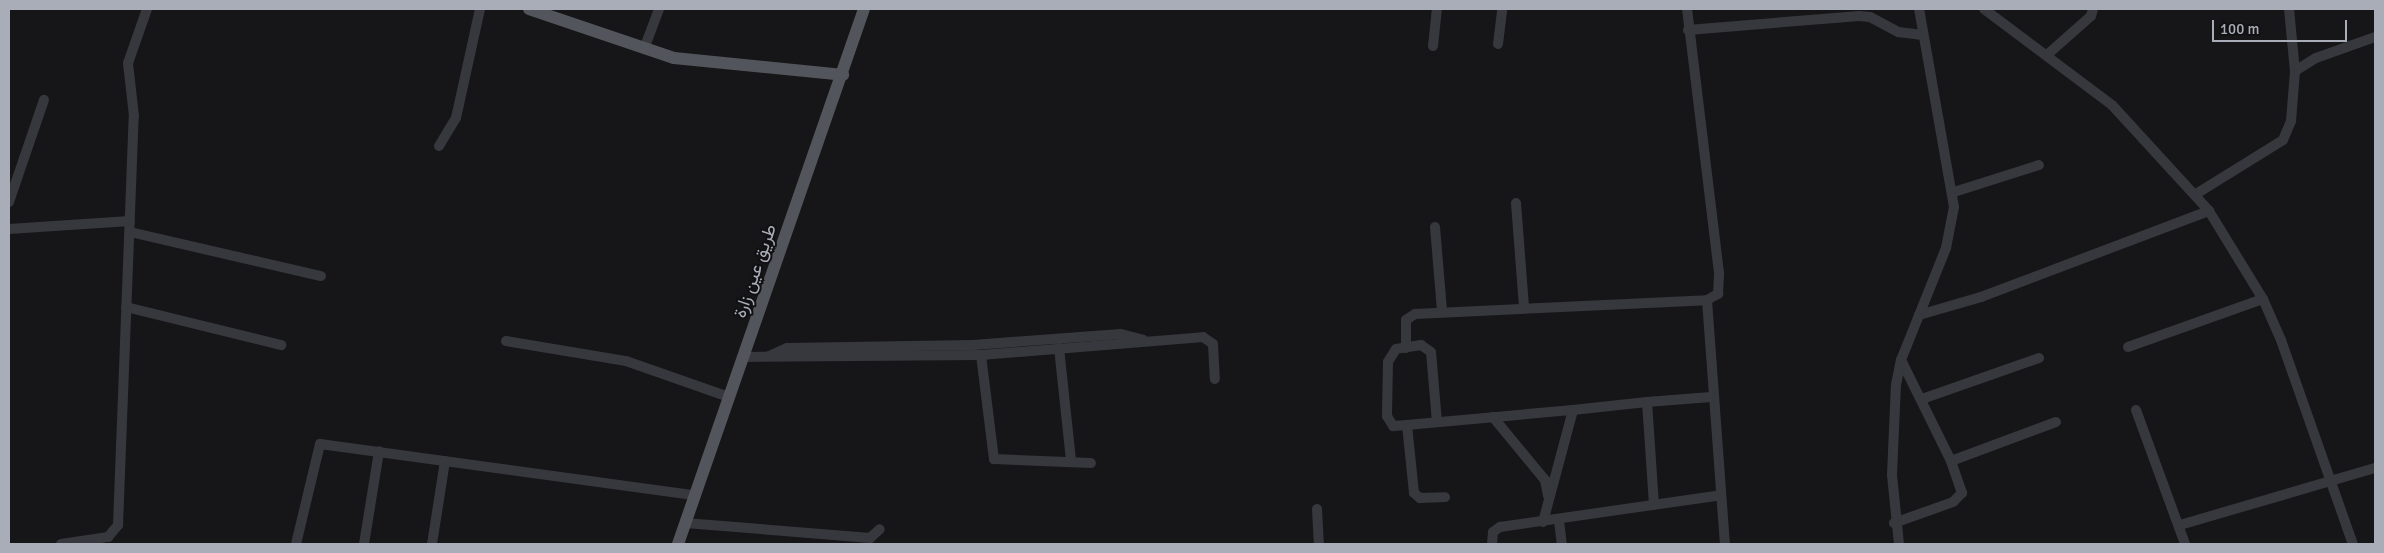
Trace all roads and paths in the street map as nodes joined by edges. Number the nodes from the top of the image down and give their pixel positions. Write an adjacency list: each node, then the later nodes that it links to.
1 (146, 9): 30 (street)
2 (480, 9): 23 (street)
3 (529, 9): 18 (main road)
4 (659, 9): 18 (street)
5 (864, 9): 21 (main road, طريق عين زارة)
6 (1437, 9): 17 (street)
7 (1502, 9): 16 (street)
8 (1686, 9): 13 (street)
9 (1919, 9): 14 (street)
10 (1984, 9): 19 (street)
11 (2093, 9): 19 (street)
12 (2289, 9): 20 (street)
13 (1688, 30): 14 (street); 35 (street)
14 (1923, 35): 25 (street)
15 (2375, 37): 20 (street)
16 (1498, 44)
17 (1432, 46)
18 (644, 49): 21 (main road)
19 (2048, 54): 26 (street)
20 (2295, 71): 26 (street)
21 (843, 74): 47 (main road, طريق عين زارة)
22 (44, 100): 27 (street)
23 (439, 146)
24 (2039, 165): 25 (street)
25 (1954, 192): 39 (street)
26 (2196, 194): 29 (street)
27 (9, 202)
28 (1516, 203): 37 (street)
29 (2209, 211): 34 (street); 39 (street)
30 (130, 226): 32 (street); 33 (street); 36 (street)
31 (1435, 227): 38 (street)
32 (9, 229)
33 (321, 276)
34 (2262, 299): 43 (street); 68 (street)
35 (1707, 300): 37 (street); 53 (street)
36 (126, 307): 42 (street); 81 (street)
37 (1524, 307): 38 (street)
38 (1442, 310): 45 (street)
39 (1920, 315): 50 (street)
40 (506, 341): 52 (street)
41 (1145, 341): 44 (street); 48 (street); 51 (street)
42 (281, 345)
43 (2128, 347)
44 (1059, 348): 46 (street); 64 (street)
45 (1406, 348): 59 (street); 61 (street)
46 (980, 355): 48 (street); 64 (street)
47 (744, 357): 48 (street); 52 (main road, طريق عين زارة)
48 (768, 357)
49 (2039, 358): 54 (street)
50 (1901, 360): 54 (street); 78 (street)
51 (1215, 379)
52 (729, 396): 69 (main road, طريق عين زارة)
53 (1711, 397): 55 (street); 70 (street)
54 (1922, 399): 65 (street)
55 (1647, 402): 56 (street); 73 (street)
56 (1573, 410): 58 (street); 71 (street)
57 (2136, 410): 79 (street)
58 (1493, 417): 59 (street); 71 (street)
59 (1437, 422): 61 (street)
60 (2056, 422): 65 (street)
61 (1407, 426): 72 (street)
62 (379, 452): 63 (street); 83 (street); 84 (street)
63 (445, 461): 69 (street); 85 (street)
64 (1071, 461): 66 (street)
65 (1952, 461): 78 (street)
66 (1091, 463)
67 (2375, 468): 68 (street)
68 (2332, 483): 79 (street); 93 (street)
69 (694, 494): 77 (main road, طريق عين زارة)
70 (1721, 495): 73 (street); 90 (street)
71 (1549, 496): 76 (street)
72 (1445, 497)
73 (1654, 505): 75 (street)
74 (1317, 509): 87 (street)
75 (1559, 521): 76 (street); 89 (street)
76 (1543, 522): 88 (street)
77 (685, 523): 80 (street); 86 (main road, طريق عين زارة)
78 (1894, 523): 91 (street)
79 (2180, 525): 92 (street)
80 (880, 529)
81 (103, 541): 82 (street)
82 (61, 544)
83 (296, 544)
84 (364, 544)
85 (432, 544)
86 (678, 544)
87 (1319, 544)
88 (1492, 544)
89 (1562, 544)
90 (1726, 544)
91 (1899, 544)
92 (2185, 544)
93 (2353, 544)

